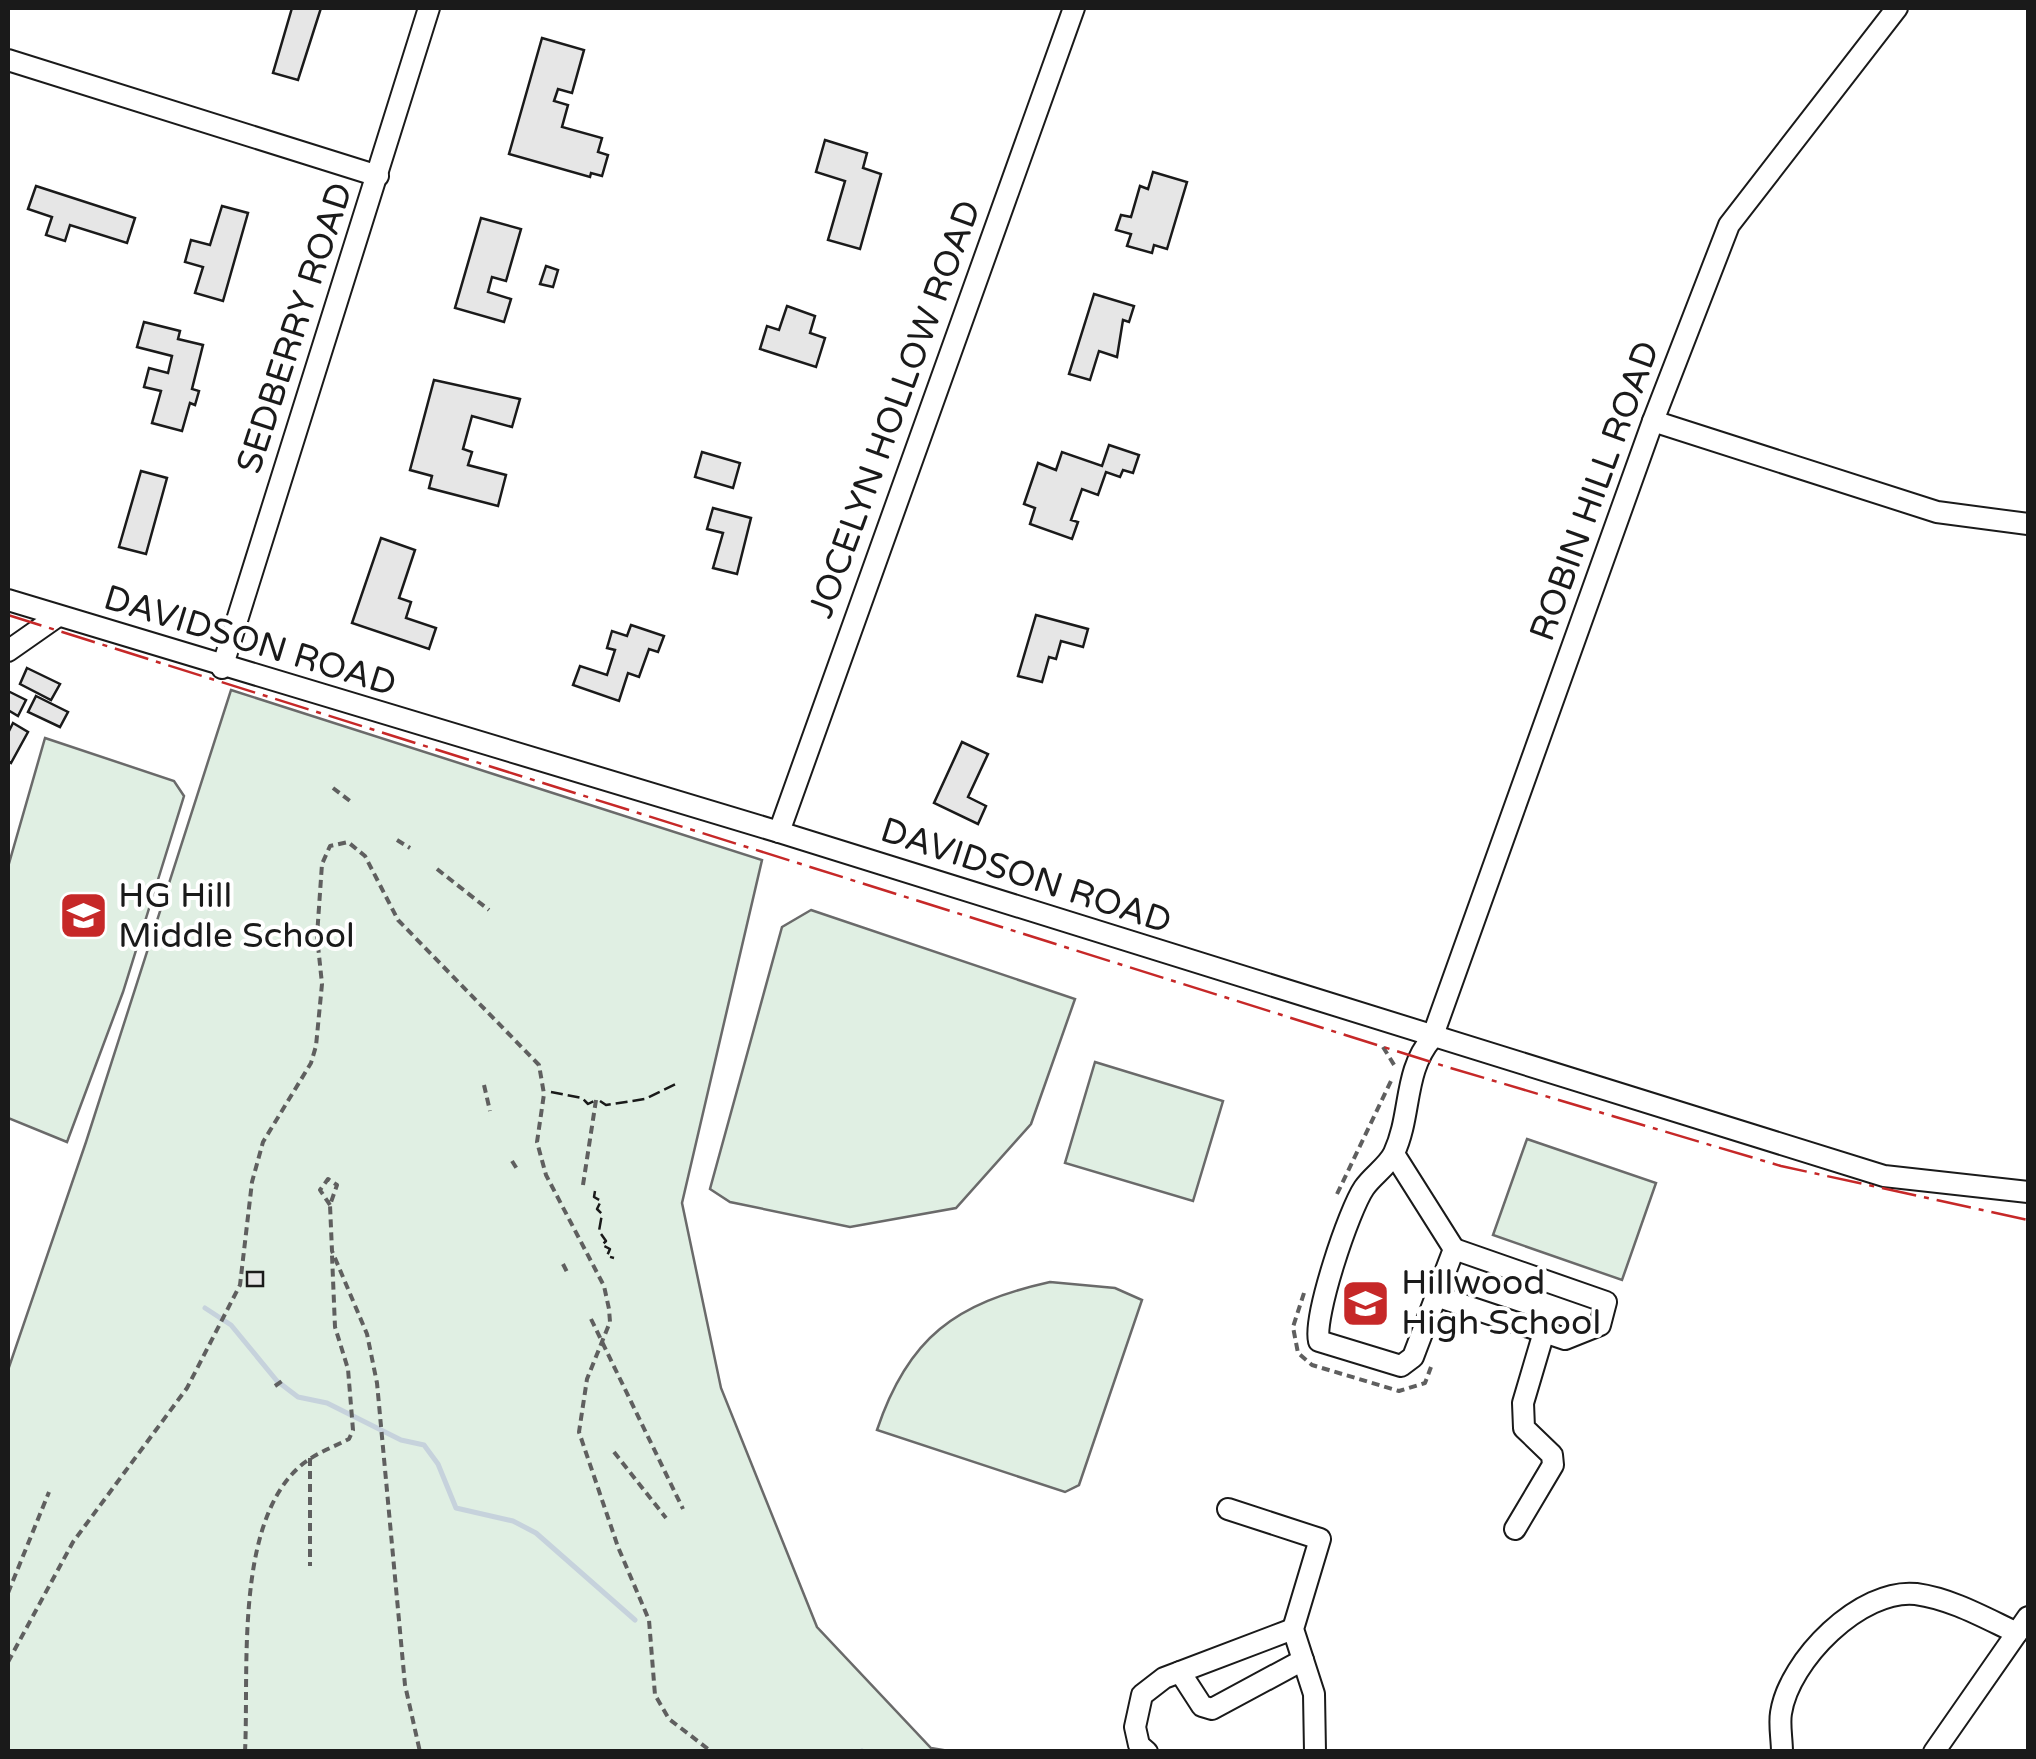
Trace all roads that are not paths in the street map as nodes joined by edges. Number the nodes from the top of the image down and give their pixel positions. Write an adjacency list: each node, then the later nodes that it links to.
1 (429, 8): 5 (street, SEDBERRY ROAD)
2 (1074, 8): 12 (street, JOCELYN HOLLOW ROAD)
3 (1897, 8): 6 (street, ROBIN HILL ROAD)
4 (8, 60): 5 (street)
5 (378, 176): 11 (street, SEDBERRY ROAD)
6 (1653, 422): 7 (street); 13 (street, ROBIN HILL ROAD)
7 (2028, 524)
8 (8, 600): 9 (street, DAVIDSON ROAD)
9 (58, 616): 10 (street); 11 (street, DAVIDSON ROAD)
10 (8, 651)
11 (222, 668): 12 (street, DAVIDSON ROAD)
12 (780, 832): 13 (street, DAVIDSON ROAD)
13 (1432, 1038): 14 (street, ROBIN HILL ROAD); 15 (street, DAVIDSON ROAD)
14 (1394, 1154): 16 (street); 17 (street)
15 (2028, 1192)
16 (1454, 1249): 17 (street); 18 (street)
17 (1436, 1296): 18 (street)
18 (1544, 1332): 20 (street)
19 (1228, 1510): 22 (street)
20 (1515, 1529)
21 (2023, 1625): 27 (street); 28 (street)
22 (1293, 1629): 23 (street); 24 (street)
23 (1303, 1660): 24 (street); 26 (street)
24 (1180, 1672): 25 (street)
25 (1147, 1752)
26 (1316, 1752)
27 (1782, 1752)
28 (1934, 1752)

